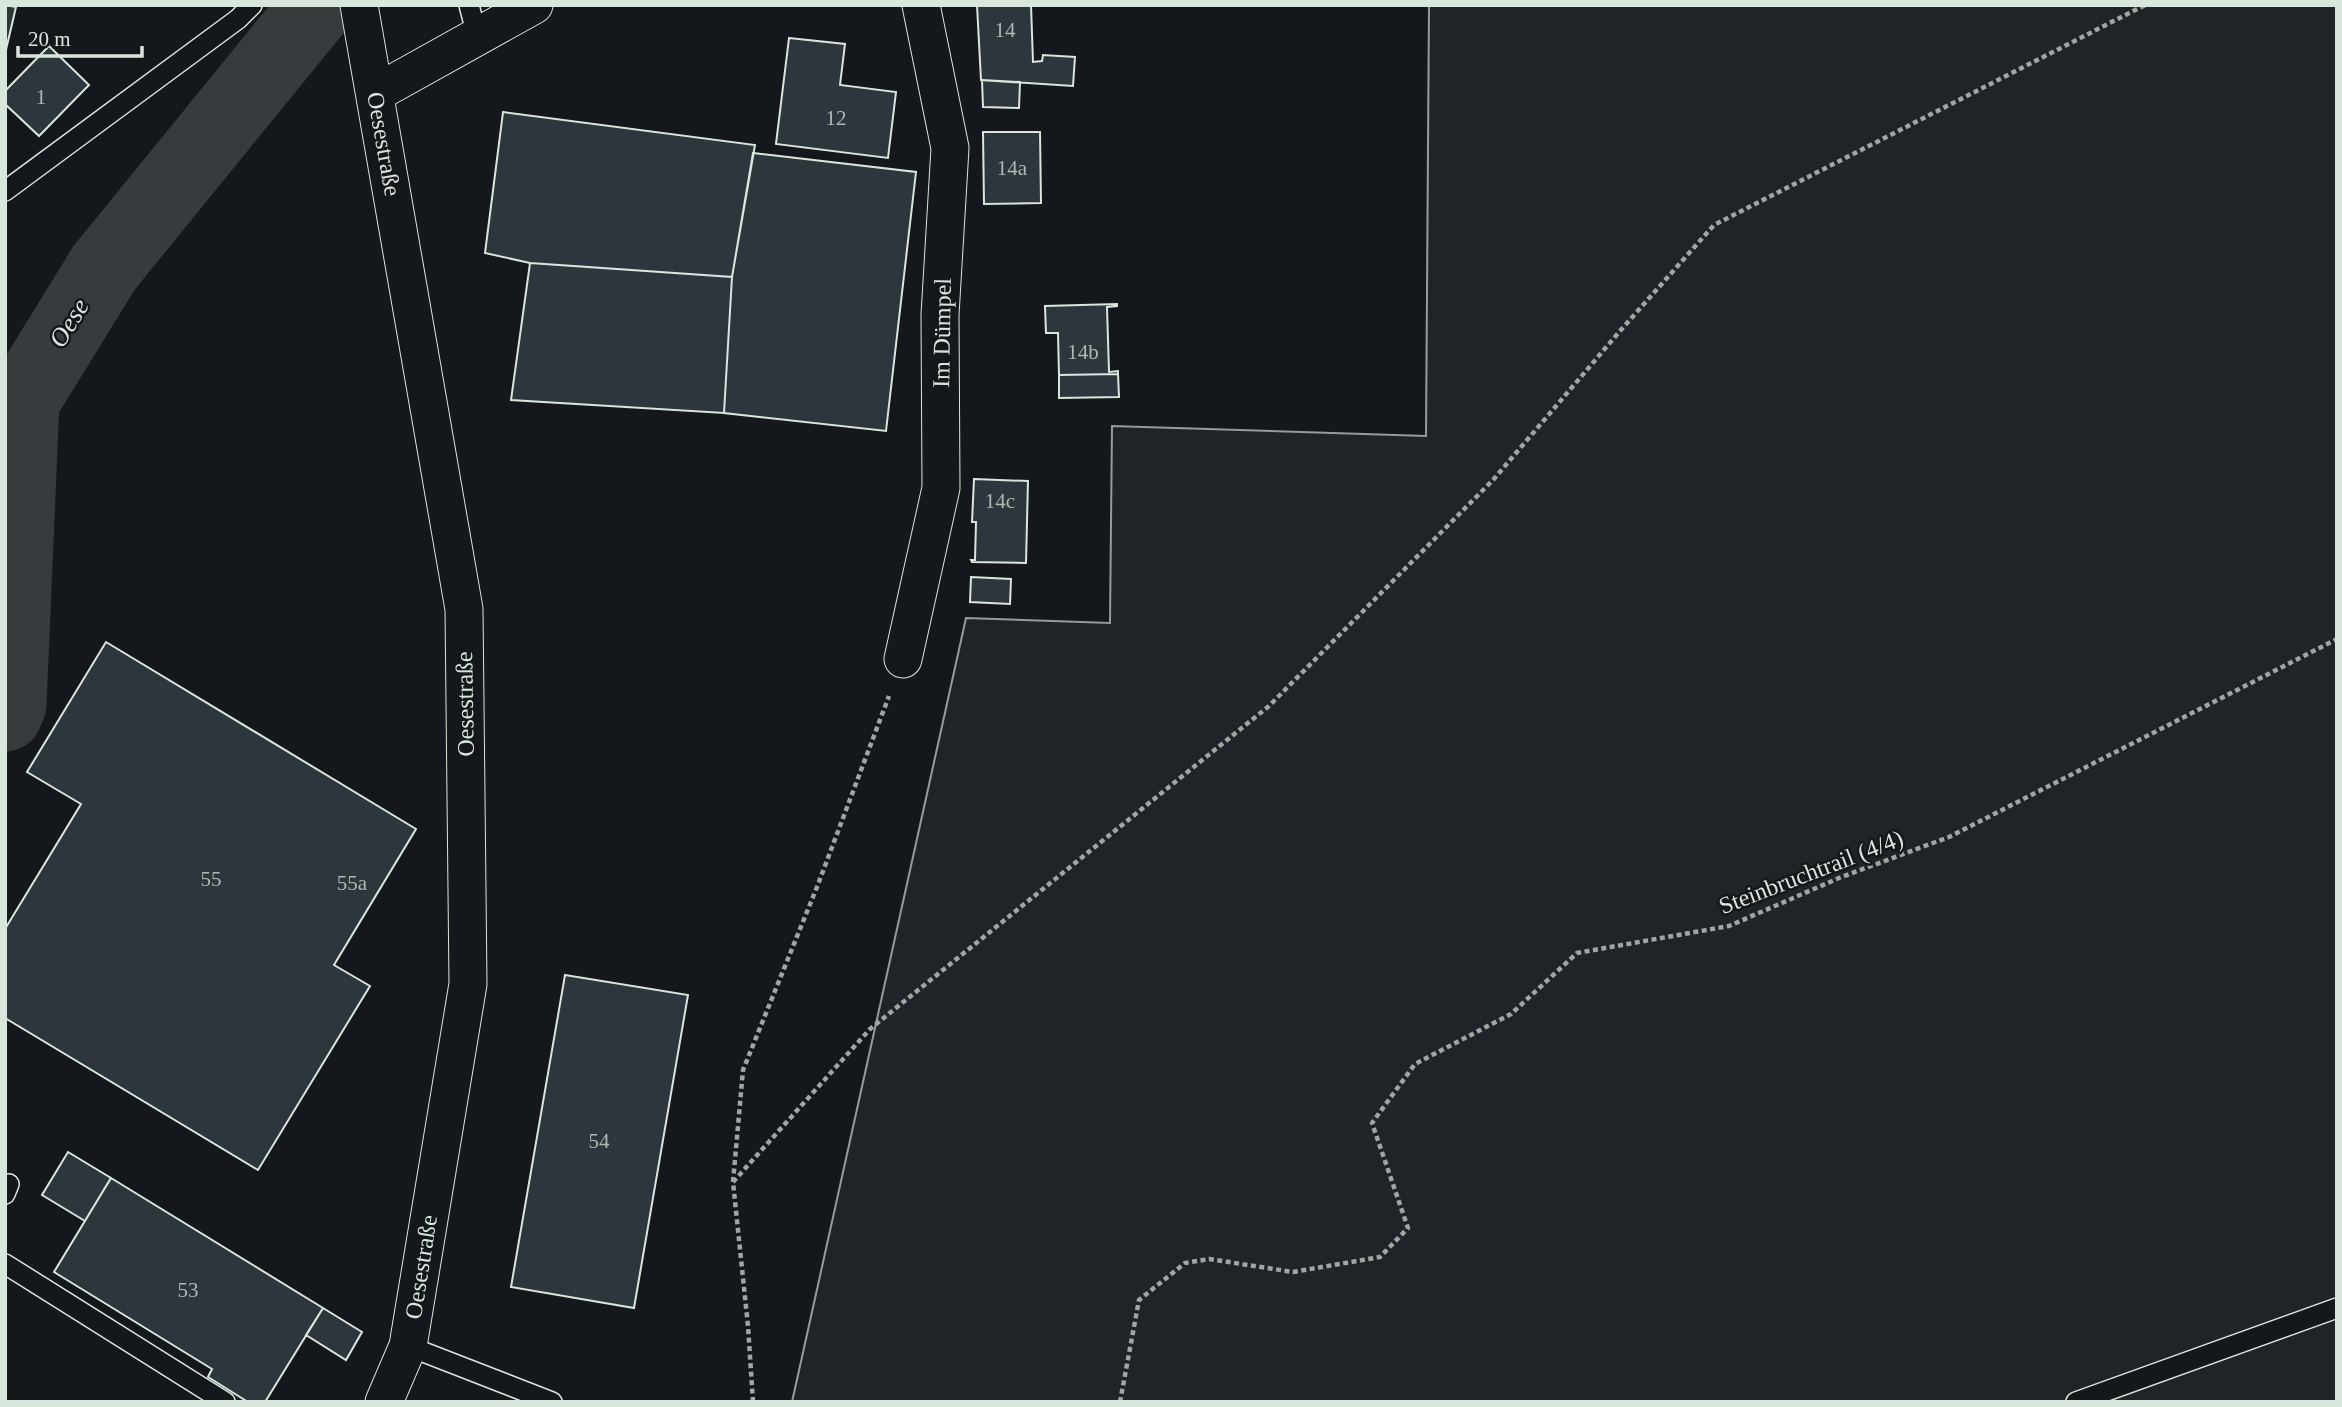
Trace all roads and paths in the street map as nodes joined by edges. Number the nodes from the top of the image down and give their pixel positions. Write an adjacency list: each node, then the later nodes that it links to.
1 (252, 5): 8 (lane)
2 (359, 5): 7 (street, Oesestraße)
3 (534, 5): 6 (street)
4 (921, 5): 10 (street, Im Dümpel)
5 (2145, 5): 11 (path)
6 (473, 21): 7 (street)
7 (376, 93): 14 (street, Oesestraße)
8 (5, 191)
9 (2337, 639): 19 (path, Steinbruchtrail (4/4))
10 (903, 659): 11 (path)
11 (733, 1182): 18 (path)
12 (5, 1264): 15 (lane)
13 (2337, 1308): 20 (lane)
14 (408, 1346): 16 (street, Oesestraße); 17 (lane)
15 (225, 1402)
16 (384, 1402)
17 (552, 1402)
18 (753, 1402)
19 (1120, 1402)
20 (2076, 1402)

